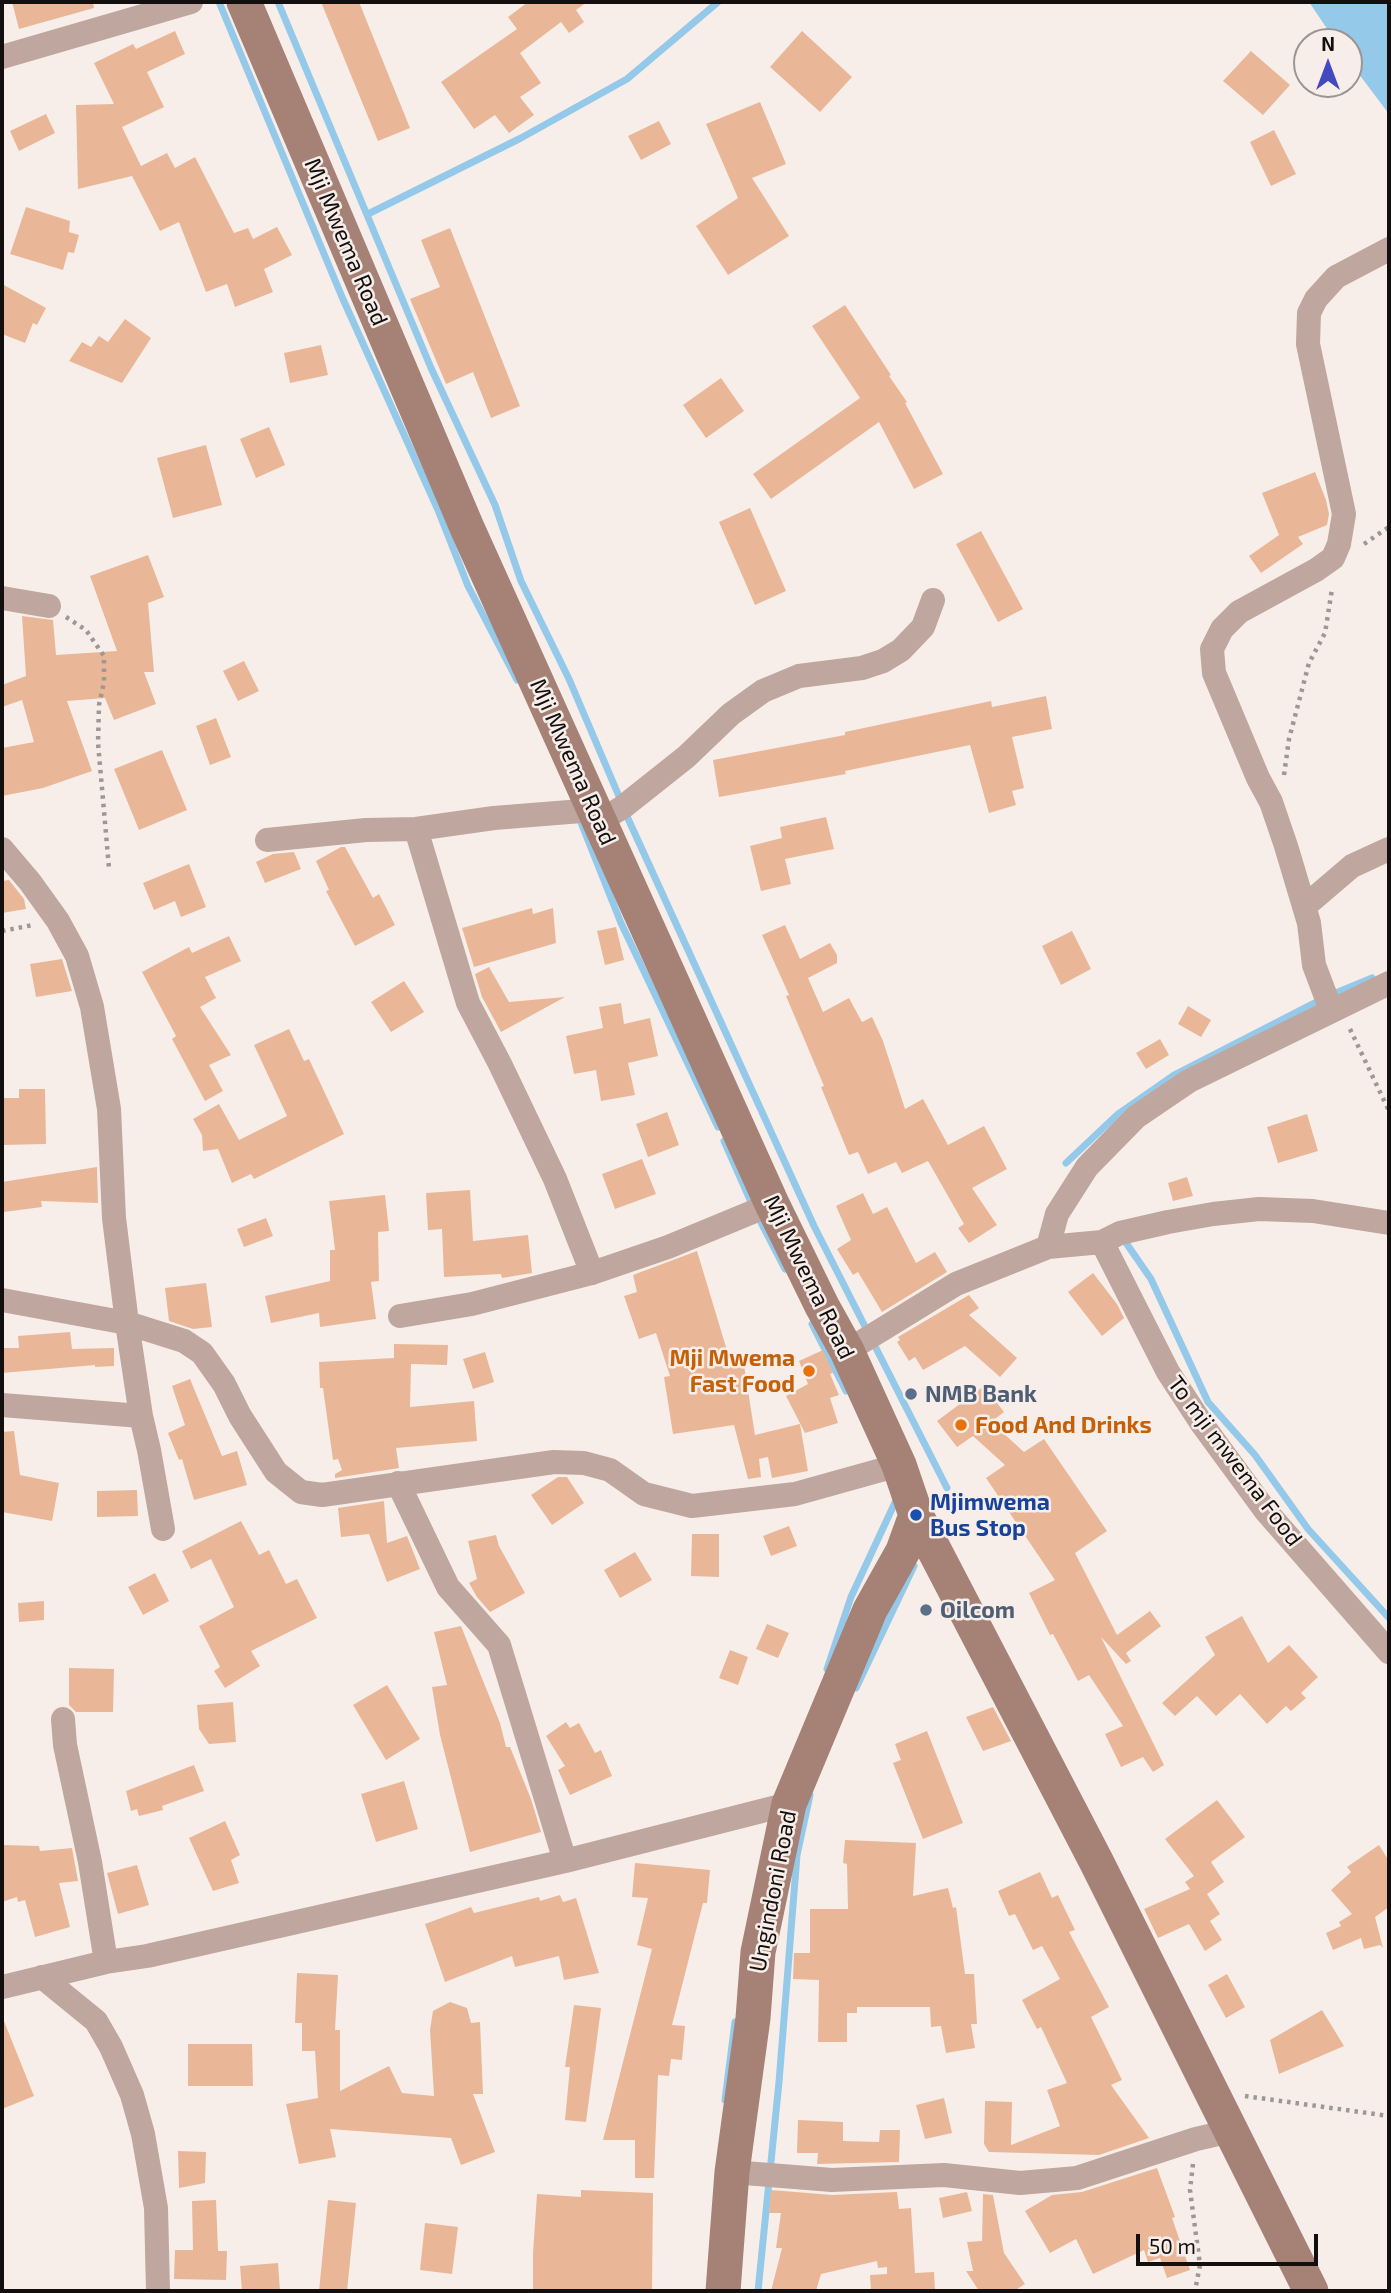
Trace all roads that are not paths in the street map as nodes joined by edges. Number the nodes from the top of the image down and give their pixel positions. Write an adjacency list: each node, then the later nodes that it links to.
1 (191, 2): 3 (street)
2 (244, 2): 8 (main road, Mji Mwema Road)
3 (2, 57)
4 (1389, 248): 13 (street)
5 (2, 598): 7 (street)
6 (933, 600): 8 (street)
7 (49, 607)
8 (597, 816): 9 (street); 16 (main road, Mji Mwema Road)
9 (416, 829): 10 (street); 20 (street)
10 (267, 841)
11 (2, 849): 23 (street)
12 (1389, 849): 13 (street)
13 (1304, 907): 15 (street)
14 (1389, 983): 15 (street)
15 (1336, 1008): 19 (street)
16 (772, 1204): 20 (street); 24 (main road, Mji Mwema Road)
17 (1389, 1223): 18 (street)
18 (1102, 1242): 19 (street); 31 (street, To mji mwema Food)
19 (1048, 1247): 24 (street)
20 (592, 1272): 22 (street)
21 (2, 1300): 23 (street)
22 (400, 1316)
23 (127, 1323): 26 (street); 28 (street)
24 (847, 1351): 27 (main road, Mji Mwema Road)
25 (2, 1405): 26 (street)
26 (141, 1416): 30 (street)
27 (899, 1465): 28 (street); 29 (main road, Mji Mwema Road)
28 (398, 1483): 34 (street)
29 (916, 1515): 33 (main road, Ungindoni Road); 38 (main road, Mji Mwema Road)
30 (163, 1529)
31 (1389, 1652)
32 (63, 1720): 35 (street)
33 (789, 1804): 34 (street); 39 (main road, Ungindoni Road)
34 (565, 1861): 35 (street)
35 (106, 1962): 36 (street)
36 (42, 1977): 37 (street); 40 (street)
37 (2, 1987)
38 (1231, 2130): 39 (street); 42 (main road, Mji Mwema Road)
39 (732, 2172): 41 (main road, Ungindoni Road)
40 (158, 2291)
41 (723, 2291)
42 (1311, 2291)

